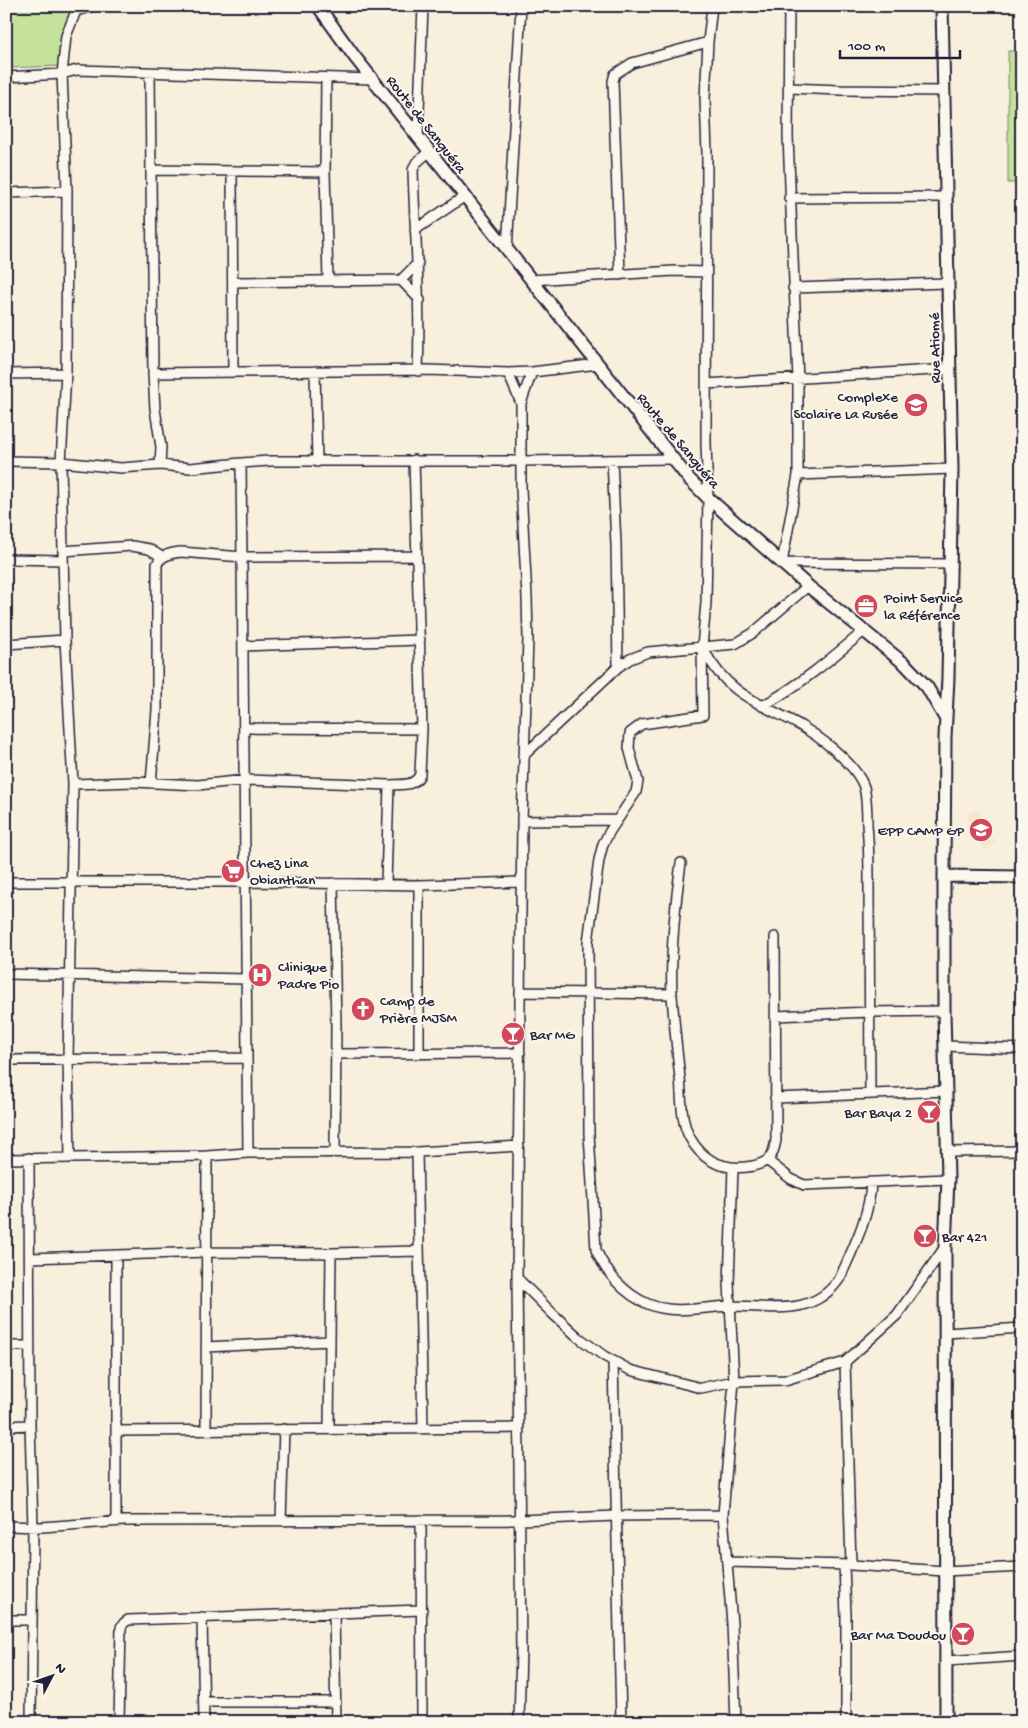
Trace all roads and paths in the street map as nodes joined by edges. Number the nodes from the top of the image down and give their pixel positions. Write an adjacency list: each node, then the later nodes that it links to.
1 (93, 6): 10 (street)
2 (318, 6): 13 (street, Route de Sanguéra)
3 (423, 6): 16 (street)
4 (521, 6): 27 (street)
5 (712, 6): 8 (street)
6 (789, 6): 14 (street)
7 (942, 6): 15 (street, Rue Atiomé)
8 (708, 42): 29 (street); 30 (street)
9 (150, 73): 10 (street); 12 (street); 18 (street)
10 (62, 74): 11 (street); 21 (street)
11 (6, 77)
12 (326, 79): 13 (street); 20 (street)
13 (373, 79): 16 (street, Route de Sanguéra)
14 (789, 88): 15 (street); 25 (street)
15 (944, 91): 24 (street, Rue Atiomé)
16 (418, 137): 17 (street, Route de Sanguéra)
17 (430, 151): 23 (street, Route de Sanguéra); 26 (street)
18 (151, 170): 19 (street); 46 (street)
19 (232, 171): 20 (street); 34 (street)
20 (325, 172): 31 (street)
21 (67, 191): 22 (street); 45 (street)
22 (6, 193)
23 (465, 196): 26 (street); 27 (street, Route de Sanguéra)
24 (945, 197): 25 (street); 35 (street, Rue Atiomé)
25 (789, 198): 36 (street)
26 (415, 230): 28 (street)
27 (507, 251): 33 (street, Route de Sanguéra)
28 (418, 263): 32 (street); 37 (street)
29 (706, 272): 30 (street); 49 (street)
30 (620, 274): 33 (street)
31 (328, 280): 32 (street); 34 (street)
32 (401, 280): 37 (street)
33 (531, 280): 38 (street, Route de Sanguéra)
34 (232, 282): 41 (street)
35 (947, 282): 36 (street); 39 (street, Rue Atiomé)
36 (793, 288): 48 (street)
37 (420, 300): 40 (street)
38 (598, 364): 44 (street); 51 (street, Route de Sanguéra)
39 (949, 370): 48 (street); 60 (street, Rue Atiomé)
40 (418, 371): 42 (street); 43 (street)
41 (233, 372): 42 (street); 46 (street)
42 (315, 372): 58 (street)
43 (508, 372): 44 (street); 50 (street)
44 (532, 372): 50 (street)
45 (66, 373): 47 (street); 56 (street)
46 (153, 373): 59 (street)
47 (6, 374)
48 (798, 380): 49 (street); 61 (street)
49 (706, 384): 62 (street)
50 (521, 403): 54 (street)
51 (673, 459): 53 (street); 62 (street, Route de Sanguéra)
52 (414, 460): 54 (street); 58 (street); 64 (street)
53 (612, 460): 54 (street); 77 (street)
54 (521, 461): 82 (street)
55 (6, 462): 56 (street)
56 (61, 462): 59 (street); 63 (street)
57 (242, 462): 58 (street); 59 (street); 66 (street)
58 (316, 462)
59 (160, 465)
60 (952, 469): 61 (street); 69 (street, Rue Atiomé)
61 (798, 475): 68 (street)
62 (708, 498): 68 (street, Route de Sanguéra); 76 (street)
63 (63, 555): 65 (street); 67 (street); 72 (street)
64 (416, 556): 66 (street); 73 (street)
65 (162, 557): 66 (street); 84 (street)
66 (242, 557): 75 (street)
67 (6, 559)
68 (782, 563): 69 (street); 70 (street, Route de Sanguéra)
69 (951, 564): 79 (street, Rue Atiomé)
70 (808, 586): 71 (street, Route de Sanguéra); 76 (street)
71 (865, 630): 78 (street); 79 (street, Route de Sanguéra)
72 (65, 640): 74 (street); 85 (street)
73 (420, 640): 75 (street); 81 (street)
74 (6, 644)
75 (243, 646): 80 (street)
76 (702, 647): 77 (street); 78 (street); 87 (street)
77 (618, 667): 82 (street)
78 (762, 706): 107 (street)
79 (946, 719): 90 (street, Route de Sanguéra)
80 (244, 728): 81 (street); 83 (street)
81 (422, 729): 86 (street)
82 (523, 756): 88 (street)
83 (246, 780): 84 (street); 86 (street); 93 (street)
84 (151, 783): 85 (street)
85 (73, 784): 95 (street)
86 (388, 785): 96 (street)
87 (617, 820): 88 (street); 104 (street)
88 (522, 821): 94 (street)
89 (681, 863): 105 (street)
90 (944, 876): 91 (street); 106 (street, Route de Sanguéra)
91 (1022, 876)
92 (6, 882): 95 (street)
93 (246, 882): 95 (street); 97 (street); 102 (street)
94 (521, 882): 98 (street); 103 (street)
95 (70, 883): 101 (street)
96 (386, 883): 97 (street); 98 (street)
97 (333, 884): 113 (street)
98 (419, 885): 111 (street)
99 (775, 937): 108 (street)
100 (6, 974): 101 (street)
101 (71, 976): 102 (street); 115 (street)
102 (247, 979): 114 (street)
103 (520, 992): 104 (street); 112 (street)
104 (589, 992): 105 (street); 141 (street)
105 (672, 994): 131 (street)
106 (944, 1011): 107 (street); 109 (street, Route de Sanguéra)
107 (870, 1012): 108 (street); 118 (street)
108 (776, 1016): 119 (street)
109 (945, 1046): 110 (street); 117 (street, Route de Sanguéra)
110 (1022, 1049)
111 (419, 1053): 112 (street); 113 (street)
112 (520, 1053): 120 (street)
113 (336, 1054): 122 (street)
114 (247, 1058): 115 (street); 125 (street)
115 (68, 1059): 116 (street); 128 (street)
116 (6, 1060)
117 (946, 1091): 118 (street); 124 (street, Route de Sanguéra)
118 (870, 1093): 119 (street)
119 (775, 1098): 130 (street)
120 (519, 1146): 123 (street); 140 (street)
121 (1022, 1150): 124 (street)
122 (335, 1152): 123 (street); 125 (street)
123 (418, 1152): 135 (street)
124 (947, 1152): 132 (street, Route de Sanguéra)
125 (248, 1153): 126 (street)
126 (207, 1156): 128 (street); 136 (street)
127 (30, 1158): 128 (street); 129 (street); 139 (street)
128 (70, 1158)
129 (6, 1159)
130 (768, 1161): 131 (street); 133 (street)
131 (733, 1168): 141 (street)
132 (948, 1179): 133 (street); 134 (street, Route de Sanguéra)
133 (871, 1182): 141 (street)
134 (945, 1248): 143 (street, Route de Sanguéra); 149 (street)
135 (418, 1251): 137 (street); 153 (street)
136 (207, 1252): 137 (street); 138 (street); 147 (street)
137 (331, 1253): 144 (street)
138 (116, 1255): 139 (street); 158 (street)
139 (30, 1258): 146 (street)
140 (517, 1278): 148 (street); 154 (street)
141 (731, 1306): 150 (street)
142 (1022, 1328): 143 (street)
143 (946, 1333): 170 (street, Route de Sanguéra)
144 (330, 1341): 147 (street); 156 (street)
145 (6, 1346): 146 (street)
146 (30, 1346): 151 (street)
147 (206, 1347): 157 (street)
148 (613, 1360): 150 (street); 159 (street)
149 (845, 1362): 150 (street); 168 (street)
150 (734, 1381): 160 (street)
151 (30, 1425): 152 (street); 166 (street)
152 (6, 1426)
153 (423, 1428): 154 (street); 156 (street)
154 (518, 1428): 162 (street)
155 (284, 1429): 156 (street); 157 (street); 164 (street)
156 (329, 1429)
157 (206, 1430): 158 (street)
158 (116, 1431): 163 (street)
159 (616, 1516): 160 (street); 162 (street); 186 (street)
160 (723, 1516): 167 (street)
161 (421, 1520): 162 (street); 164 (street); 171 (street)
162 (520, 1520): 185 (street)
163 (116, 1521): 164 (street); 166 (street)
164 (281, 1521)
165 (6, 1526): 166 (street)
166 (33, 1528): 175 (street)
167 (727, 1562): 168 (street); 187 (street)
168 (848, 1565): 170 (street); 188 (street)
169 (1022, 1567): 170 (street)
170 (945, 1570): 177 (street, Route de Sanguéra)
171 (422, 1610): 172 (street); 184 (street)
172 (334, 1613): 173 (street); 179 (street)
173 (202, 1617): 178 (street); 181 (street)
174 (6, 1620): 175 (street)
175 (31, 1620): 180 (street)
176 (1022, 1656): 177 (street)
177 (947, 1661): 189 (street, Route de Sanguéra)
178 (204, 1702): 179 (street); 182 (street)
179 (336, 1702): 183 (street)
180 (31, 1722)
181 (119, 1722)
182 (204, 1722)
183 (336, 1722)
184 (422, 1722)
185 (519, 1722)
186 (621, 1722)
187 (736, 1722)
188 (846, 1722)
189 (946, 1722)

